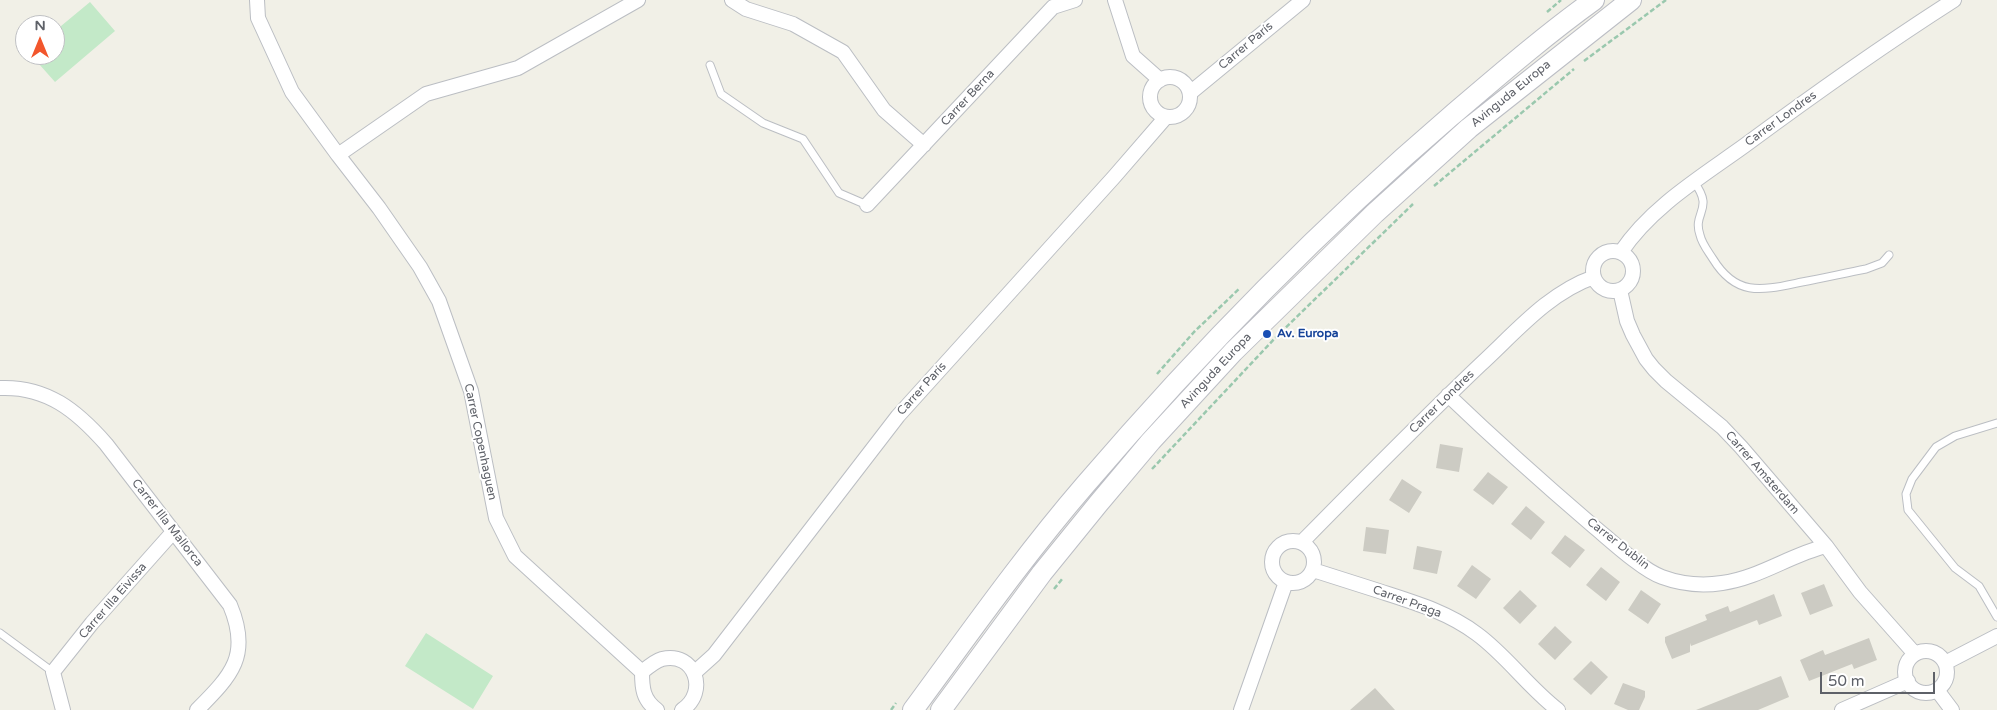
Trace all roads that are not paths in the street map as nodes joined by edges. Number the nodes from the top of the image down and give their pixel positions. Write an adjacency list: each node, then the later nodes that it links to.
1 (257, 0): 15 (street, Carrer Copenhaguen)
2 (638, 0): 15 (street)
3 (732, 0): 14 (street)
4 (1076, 0): 14 (street, Carrer Berna)
5 (1115, 0): 11 (street)
6 (1303, 0): 12 (street, Carrer París)
7 (1594, 0): 25 (main road, Avinguda Europa)
8 (1631, 0): 27 (main road, Avinguda Europa)
9 (1954, 0): 16 (street, Carrer Londres)
10 (710, 65): 17 (lane)
11 (1160, 80): 12 (street); 13 (street)
12 (1190, 93): 13 (street)
13 (1166, 117): 39 (street, Carrer París)
14 (924, 145): 17 (street, Carrer Berna)
15 (338, 156): 38 (street, Carrer Copenhaguen)
16 (1694, 182): 18 (street, Carrer Londres); 19 (lane)
17 (867, 206)
18 (1621, 252): 20 (street); 21 (street)
19 (1889, 255)
20 (1594, 277): 21 (street); 23 (street, Carrer Londres)
21 (1620, 290): 29 (street, Carrer Amsterdam)
22 (0, 388): 26 (street, Carrer Illa Mallorca)
23 (1448, 395): 28 (street, Carrer Londres); 29 (street, Carrer Dublín)
24 (1997, 423): 32 (lane)
25 (1058, 518): 27 (main road); 46 (main road, Avinguda Europa)
26 (173, 532): 37 (street, Carrer Illa Eivissa); 43 (street, Carrer Illa Mallorca)
27 (1075, 532): 47 (main road, Avinguda Europa)
28 (1302, 542): 30 (street); 31 (street)
29 (1826, 546): 35 (street, Carrer Amsterdam)
30 (1313, 570): 31 (street); 49 (street, Carrer Praga)
31 (1286, 582): 48 (street)
32 (1997, 617)
33 (0, 633): 37 (lane)
34 (1997, 636): 36 (street)
35 (1915, 654): 36 (street); 40 (street)
36 (1945, 663): 41 (street)
37 (53, 672): 42 (street)
38 (642, 672): 39 (street); 44 (street)
39 (694, 674): 45 (street)
40 (1908, 681): 41 (street); 50 (street)
41 (1937, 690): 51 (street)
42 (63, 710)
43 (197, 710)
44 (657, 710)
45 (682, 710)
46 (913, 710)
47 (941, 710)
48 (1241, 710)
49 (1558, 710)
50 (1842, 710)
51 (1952, 710)

